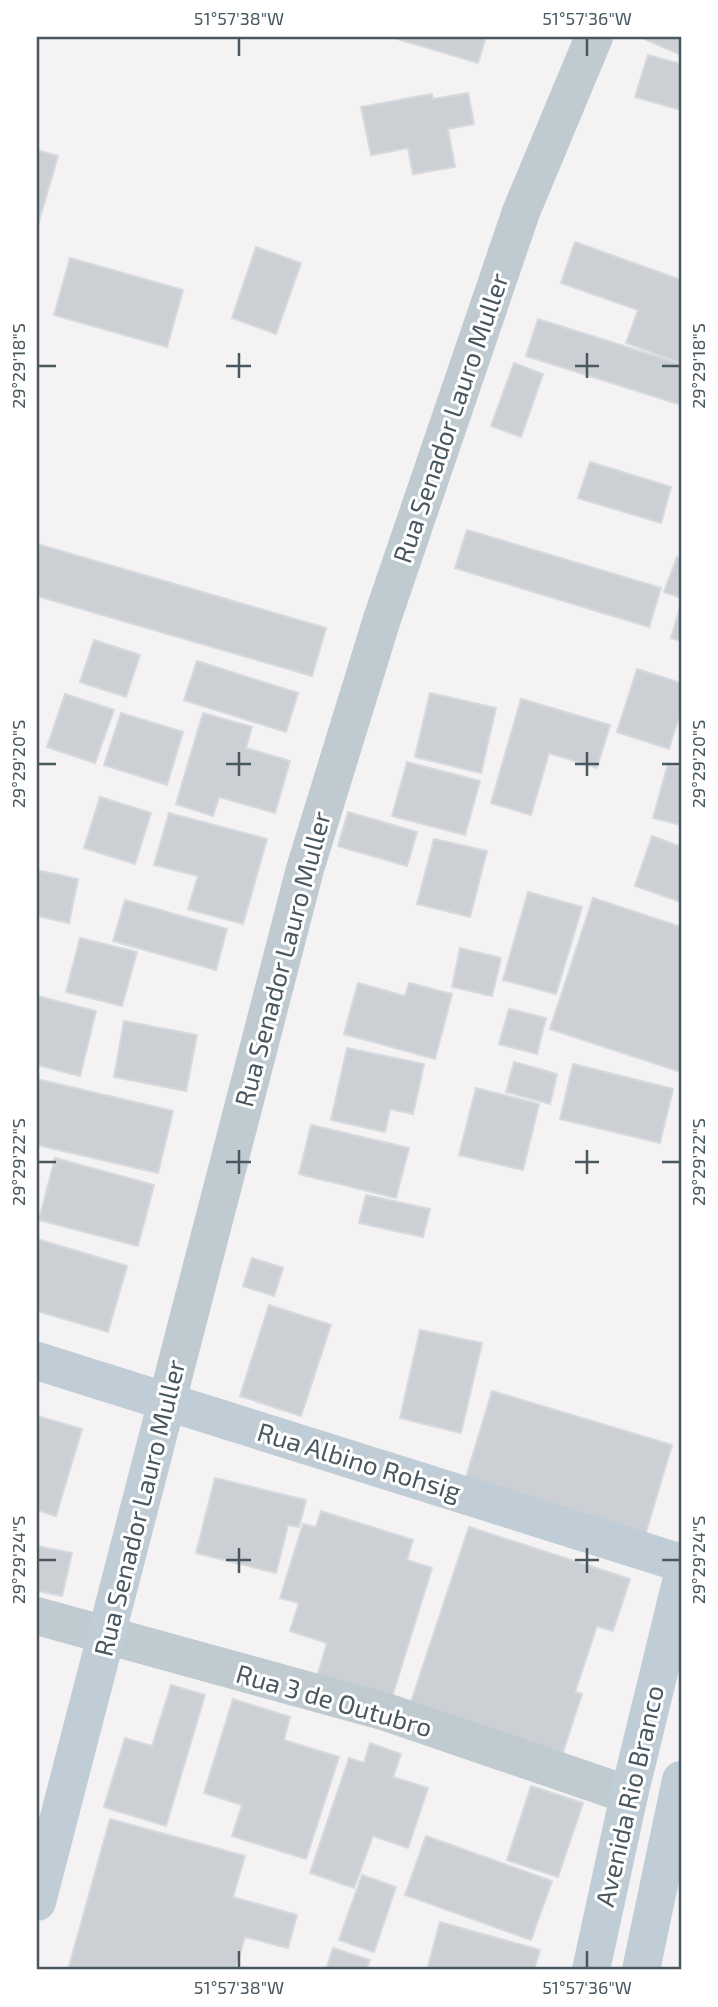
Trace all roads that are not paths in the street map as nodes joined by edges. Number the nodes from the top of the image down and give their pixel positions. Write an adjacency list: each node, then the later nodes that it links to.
1 (594, 37): 3 (street, Rua Senador Lauro Muller)
2 (37, 1361): 3 (street, Rua Albino Rohsig)
3 (167, 1401): 4 (street, Rua Albino Rohsig); 7 (street, Rua Senador Lauro Muller)
4 (681, 1563)
5 (681, 1582): 9 (street, Avenida Rio Branco)
6 (37, 1616): 7 (street, Rua 3 de Outubro)
7 (107, 1636): 9 (street, Rua 3 de Outubro); 10 (street, Rua Senador Lauro Muller)
8 (681, 1780): 12 (street, Avenida Rio Branco)
9 (629, 1795): 11 (street, Avenida Rio Branco)
10 (37, 1902)
11 (591, 1970)
12 (641, 1970)

